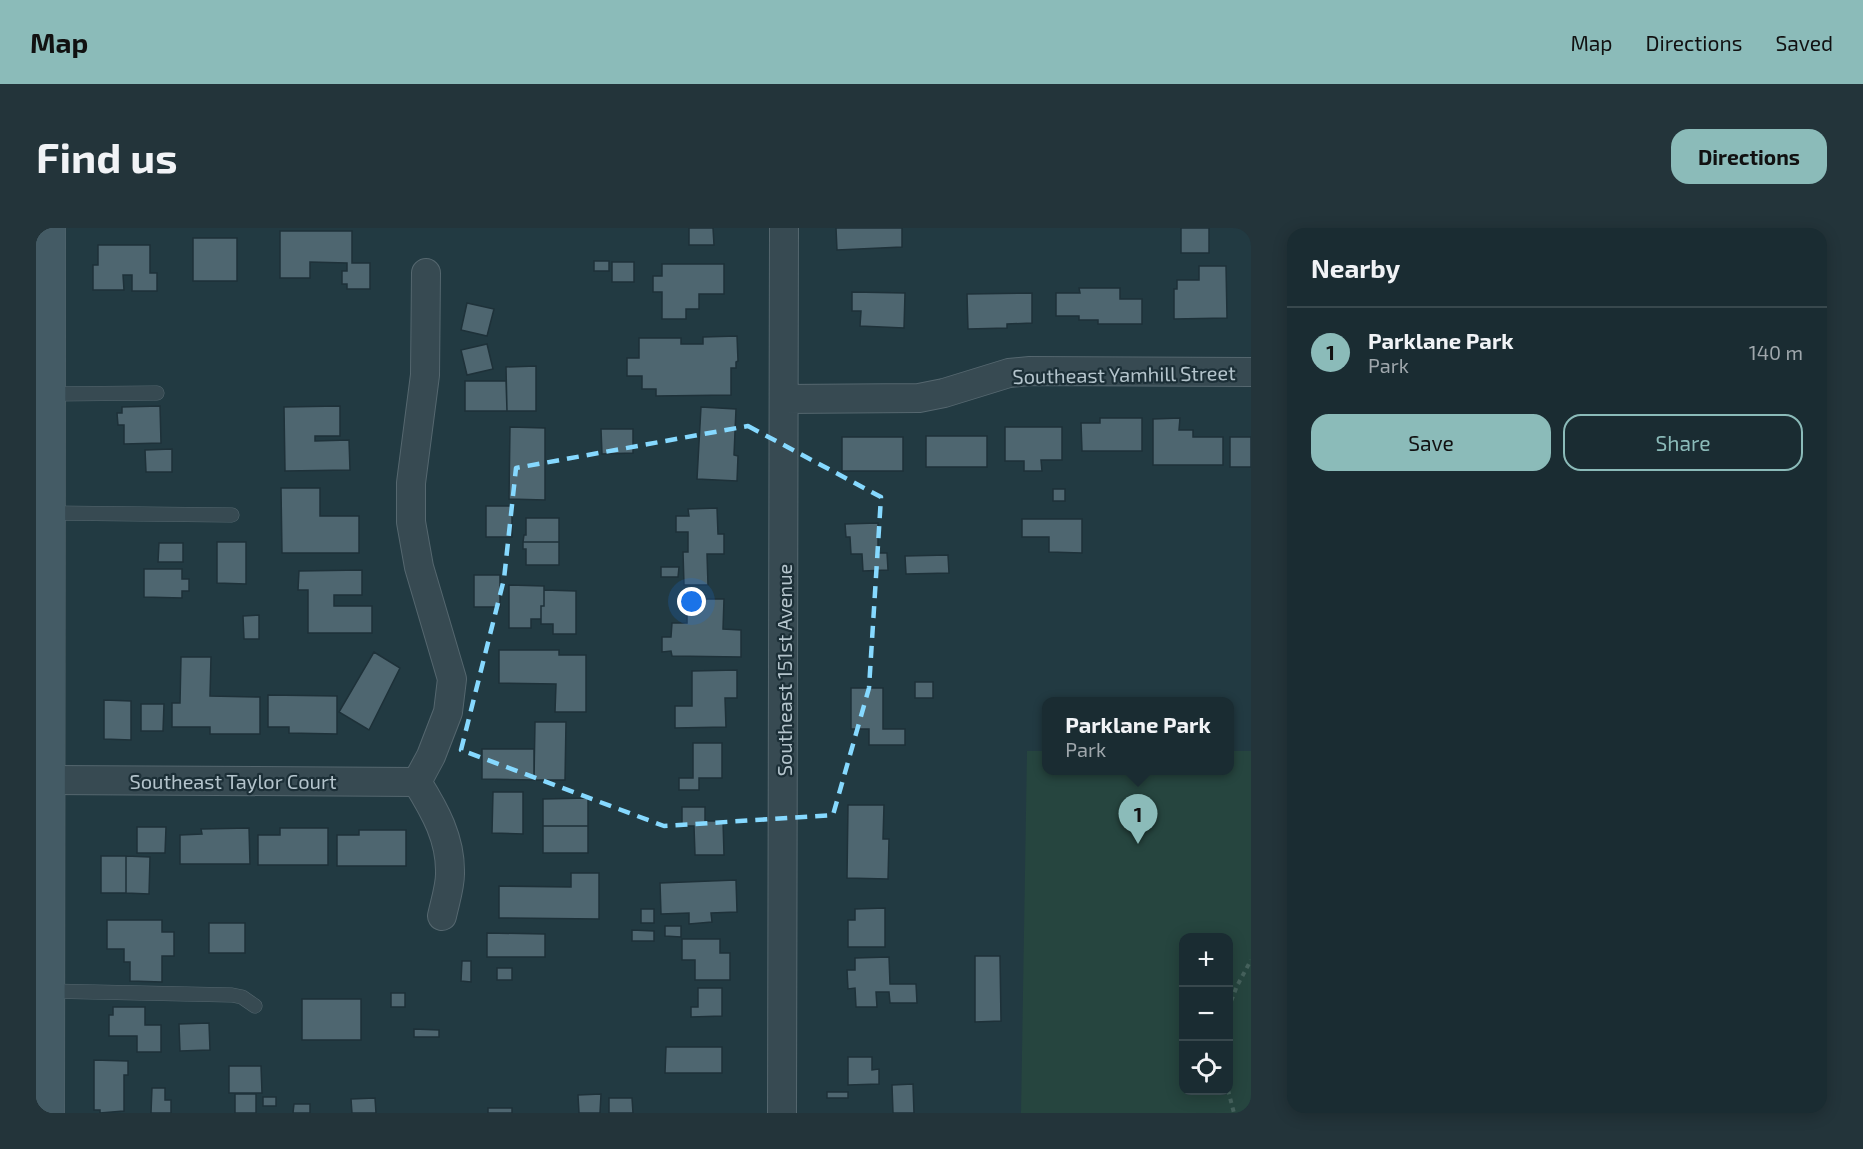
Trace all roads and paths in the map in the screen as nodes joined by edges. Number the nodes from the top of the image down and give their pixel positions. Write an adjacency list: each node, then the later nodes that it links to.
1 (784, 228): 7 (street, Southeast 151st Avenue)
2 (45, 237): 6 (main road)
3 (426, 273): 11 (street)
4 (1251, 372): 7 (street, Southeast Yamhill Street)
5 (157, 393): 6 (lane)
6 (49, 394): 8 (main road)
7 (784, 399): 19 (street, Southeast 151st Avenue)
8 (49, 513): 9 (lane); 10 (main road)
9 (232, 515)
10 (49, 780): 11 (street, Southeast Taylor Court); 14 (main road)
11 (417, 782): 12 (street)
12 (442, 916)
13 (1251, 960): 15 (path)
14 (48, 991): 16 (lane); 18 (main road)
15 (1233, 996)
16 (255, 1006)
17 (1229, 1095): 20 (path)
18 (48, 1113)
19 (782, 1113)
20 (1234, 1113)

